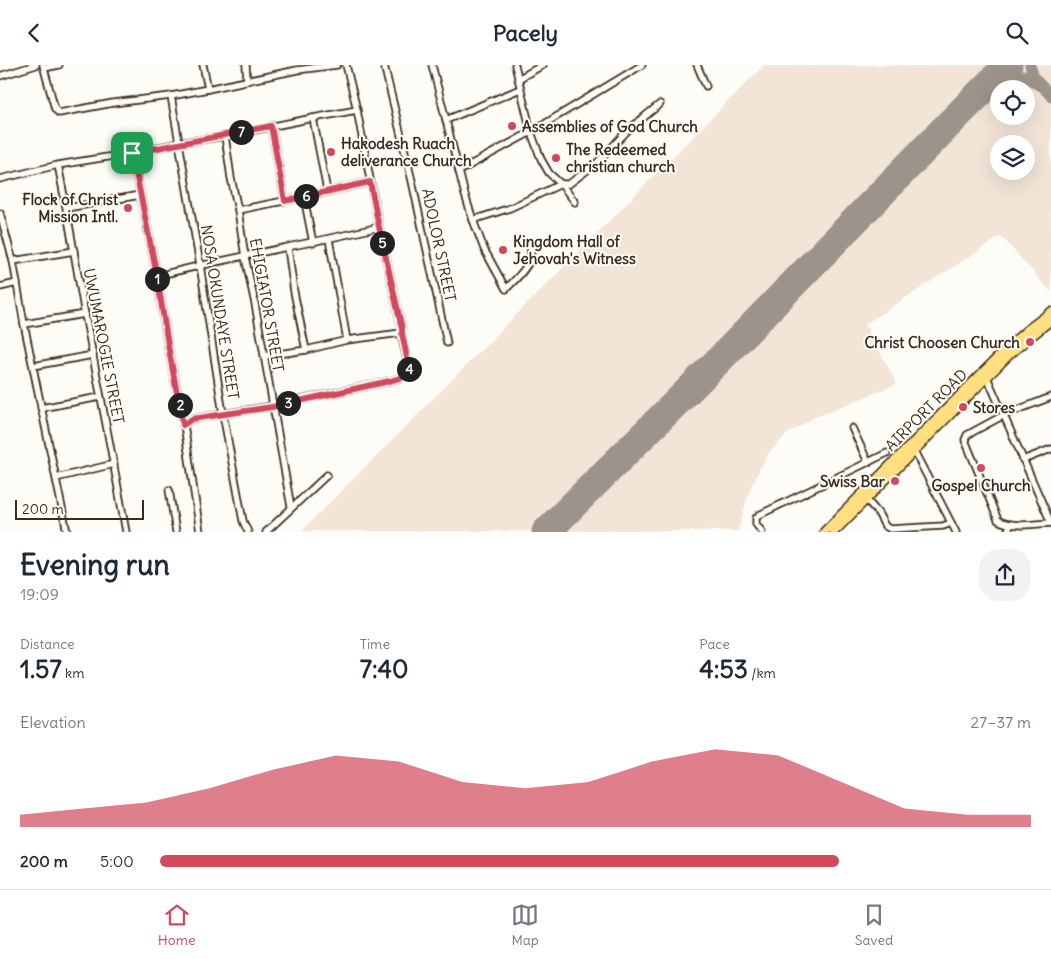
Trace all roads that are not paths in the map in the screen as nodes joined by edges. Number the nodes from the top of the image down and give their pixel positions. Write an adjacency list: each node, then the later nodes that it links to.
1 (36, 65): 15 (street)
2 (59, 65): 13 (street)
3 (203, 65): 19 (street)
4 (246, 65): 17 (street)
5 (337, 65): 14 (street)
6 (346, 65): 23 (street)
7 (384, 65): 63 (street, ADOLOR STREET)
8 (432, 65): 25 (street)
9 (515, 65): 16 (street)
10 (543, 65): 16 (street)
11 (642, 65): 27 (street)
12 (697, 65): 18 (street)
13 (44, 67): 21 (street)
14 (296, 68): 17 (street)
15 (0, 76)
16 (518, 79): 20 (street)
17 (247, 80): 19 (street)
18 (706, 86)
19 (208, 89): 21 (street)
20 (520, 89): 25 (street); 27 (street)
21 (171, 96): 29 (street, NOSA OKUNDAYE STREET)
22 (660, 104): 35 (street)
23 (357, 110): 24 (street); 34 (street)
24 (313, 117): 26 (street); 36 (street)
25 (446, 120): 32 (street)
26 (271, 126): 28 (street); 39 (street)
27 (531, 132): 32 (street); 35 (street)
28 (225, 136): 29 (street); 42 (street, EHIGIATOR STREET)
29 (178, 143): 30 (street); 53 (street, NOSA OKUNDAYE STREET)
30 (132, 153): 31 (street); 37 (street)
31 (58, 165): 33 (street); 41 (street, UWUMAROGIE STREET)
32 (460, 171): 44 (street)
33 (0, 179)
34 (370, 182): 36 (street); 45 (street)
35 (561, 184): 40 (street); 44 (street)
36 (327, 191): 38 (street)
37 (140, 195): 41 (street); 54 (street)
38 (304, 197): 39 (street); 48 (street)
39 (285, 201): 42 (street)
40 (575, 202)
41 (67, 208): 50 (street, UWUMAROGIE STREET)
42 (238, 210): 51 (street, EHIGIATOR STREET)
43 (0, 213): 52 (street)
44 (473, 220): 47 (street)
45 (379, 227): 46 (street); 61 (street)
46 (329, 239): 48 (street); 62 (street)
47 (530, 242)
48 (313, 243): 49 (street)
49 (288, 248): 51 (street); 64 (street)
50 (74, 251): 52 (street); 58 (street, UWUMAROGIE STREET)
51 (245, 257): 53 (street); 66 (street, EHIGIATOR STREET)
52 (13, 261): 55 (street)
53 (200, 265): 54 (street); 73 (street, NOSA OKUNDAYE STREET)
54 (157, 276): 75 (street)
55 (17, 283): 56 (street); 60 (street)
56 (0, 287)
57 (1051, 312): 98 (main road, AIRPORT ROAD)
58 (85, 314): 60 (street); 65 (street, UWUMAROGIE STREET)
59 (1051, 320): 68 (main road, AIRPORT ROAD)
60 (24, 324): 67 (street)
61 (402, 333): 62 (street); 72 (street)
62 (347, 340): 64 (street)
63 (447, 343)
64 (306, 350): 66 (street)
65 (93, 355): 67 (street); 69 (street, UWUMAROGIE STREET)
66 (264, 356): 72 (street, EHIGIATOR STREET)
67 (33, 366): 71 (street)
68 (987, 377): 74 (street); 78 (main road, AIRPORT ROAD)
69 (100, 397): 71 (street); 82 (street, UWUMAROGIE STREET)
70 (1051, 397): 74 (street)
71 (41, 407): 84 (street)
72 (272, 407): 73 (street); 87 (street, EHIGIATOR STREET)
73 (224, 414): 75 (street); 95 (street, NOSA OKUNDAYE STREET)
74 (1004, 415): 80 (street); 90 (street)
75 (183, 425): 94 (street)
76 (852, 428): 81 (street)
77 (1051, 449): 80 (street)
78 (914, 451): 86 (main road, AIRPORT ROAD); 88 (street)
79 (887, 453): 81 (street)
80 (1023, 460): 89 (street)
81 (868, 462): 97 (street)
82 (114, 464): 84 (street); 92 (street, UWUMAROGIE STREET)
83 (327, 475): 87 (street)
84 (56, 478): 91 (street)
85 (169, 490): 93 (street)
86 (866, 499): 88 (street); 99 (main road, AIRPORT ROAD)
87 (291, 507): 96 (street)
88 (951, 523): 100 (street)
89 (1051, 523): 90 (street)
90 (1011, 524): 101 (street)
91 (67, 531)
92 (126, 531)
93 (176, 531)
94 (200, 531)
95 (248, 531)
96 (266, 531)
97 (762, 531)
98 (824, 531)
99 (834, 531)
100 (956, 531)
101 (1008, 531)

